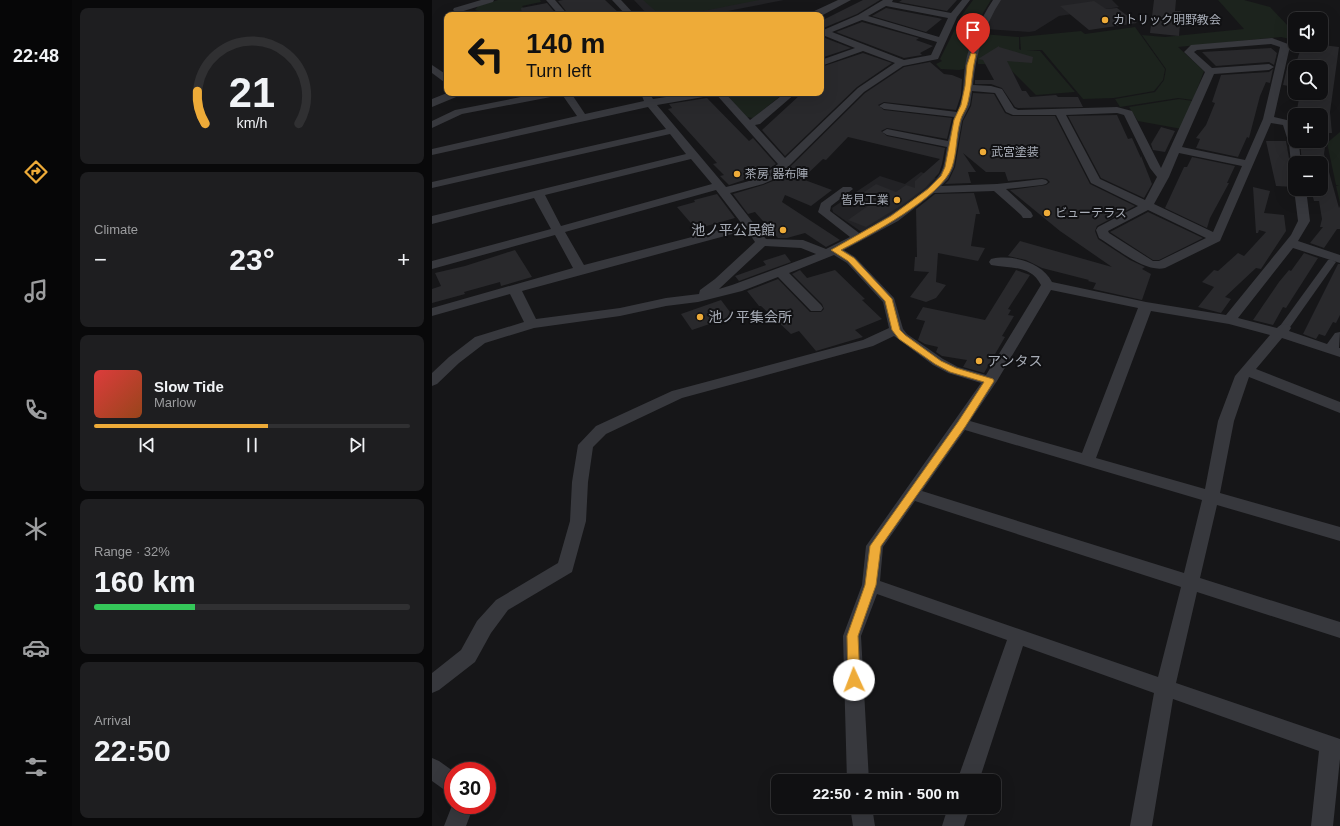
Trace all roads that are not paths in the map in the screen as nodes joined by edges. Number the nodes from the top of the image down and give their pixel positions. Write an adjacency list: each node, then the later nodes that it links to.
1 (455, 0): 9 (street)
2 (490, 0): 9 (street)
3 (550, 0): 11 (street)
4 (616, 0): 12 (street)
5 (846, 0): 13 (street)
6 (966, 0): 14 (street)
7 (997, 0): 25 (street)
8 (887, 1): 14 (street); 15 (street)
9 (457, 10): 10 (street)
10 (463, 12)
11 (561, 12)
12 (628, 12)
13 (820, 12)
14 (953, 16): 17 (street)
15 (861, 17): 16 (street); 17 (street)
16 (824, 33): 18 (street)
17 (942, 41): 20 (street)
18 (863, 48): 19 (street); 20 (street)
19 (824, 62)
20 (902, 63): 48 (street)
21 (1269, 66): 23 (street)
22 (432, 68): 24 (street)
23 (1210, 71): 38 (street); 44 (street)
24 (444, 78)
25 (968, 88): 35 (street); 36 (street)
26 (450, 96): 33 (street)
27 (541, 96): 40 (street)
28 (568, 96): 37 (street)
29 (673, 96): 32 (street)
30 (723, 96): 39 (street)
31 (787, 96): 39 (street)
32 (648, 98): 37 (street); 41 (street)
33 (432, 103)
34 (884, 106): 36 (street)
35 (1060, 112): 50 (street); 59 (street)
36 (959, 115): 43 (street)
37 (582, 118): 45 (street)
38 (1268, 119): 47 (street); 49 (street)
39 (748, 124): 48 (street)
40 (432, 125)
41 (673, 130): 46 (street); 52 (street)
42 (887, 132): 43 (street)
43 (952, 145): 56 (street)
44 (1176, 149): 49 (street); 50 (street)
45 (432, 152)
46 (694, 155): 54 (street); 57 (street)
47 (1295, 156)
48 (786, 164): 54 (street)
49 (1248, 164): 65 (street)
50 (1163, 177): 59 (street)
51 (1042, 182): 53 (street)
52 (432, 185)
53 (997, 187): 56 (street); 60 (street)
54 (721, 189): 62 (street); 63 (street)
55 (847, 189): 64 (street)
56 (931, 190): 64 (street)
57 (538, 194): 61 (street); 63 (street)
58 (1301, 196): 67 (street)
59 (1147, 206): 65 (street); 65 (street)
60 (1027, 216)
61 (432, 220)
62 (749, 226): 66 (street); 72 (street)
63 (558, 230): 71 (street); 72 (street)
64 (859, 238): 68 (street)
65 (1216, 238)
66 (762, 242): 68 (street); 76 (street)
67 (1290, 243): 69 (street); 80 (street)
68 (831, 252): 73 (street); 82 (street)
69 (1336, 257): 83 (street)
70 (995, 262): 74 (street)
71 (432, 265)
72 (580, 270): 75 (street)
73 (781, 273): 76 (street); 78 (street)
74 (1047, 285): 77 (street); 88 (street)
75 (514, 288): 79 (street); 81 (street)
76 (698, 298): 81 (street)
77 (1146, 306): 80 (street); 91 (street)
78 (816, 308)
79 (432, 312)
80 (1229, 320): 83 (street)
81 (532, 324): 87 (street)
82 (896, 330): 88 (street); 99 (street)
83 (1282, 331): 85 (street); 86 (street)
84 (1340, 336): 85 (street)
85 (1335, 351)
86 (1247, 370): 89 (street); 93 (street)
87 (432, 381)
88 (990, 381): 90 (street)
89 (1340, 408)
90 (961, 424): 91 (street); 92 (street)
91 (1087, 461): 93 (street)
92 (912, 494): 95 (street); 96 (street)
93 (1211, 497): 94 (street); 95 (street)
94 (1340, 534)
95 (1190, 582): 97 (street); 100 (street)
96 (871, 585): 98 (street); 103 (street)
97 (1340, 630)
98 (1017, 636): 100 (street); 104 (street)
99 (432, 684)
100 (1165, 688): 101 (street); 112 (street)
101 (1335, 747): 113 (street)
102 (432, 768): 105 (street)
103 (858, 774)
104 (970, 774)
105 (444, 777)
106 (460, 814): 109 (street)
107 (861, 814): 110 (street)
108 (957, 814): 111 (street)
109 (455, 826)
110 (864, 826)
111 (953, 826)
112 (1141, 826)
113 (1322, 826)

